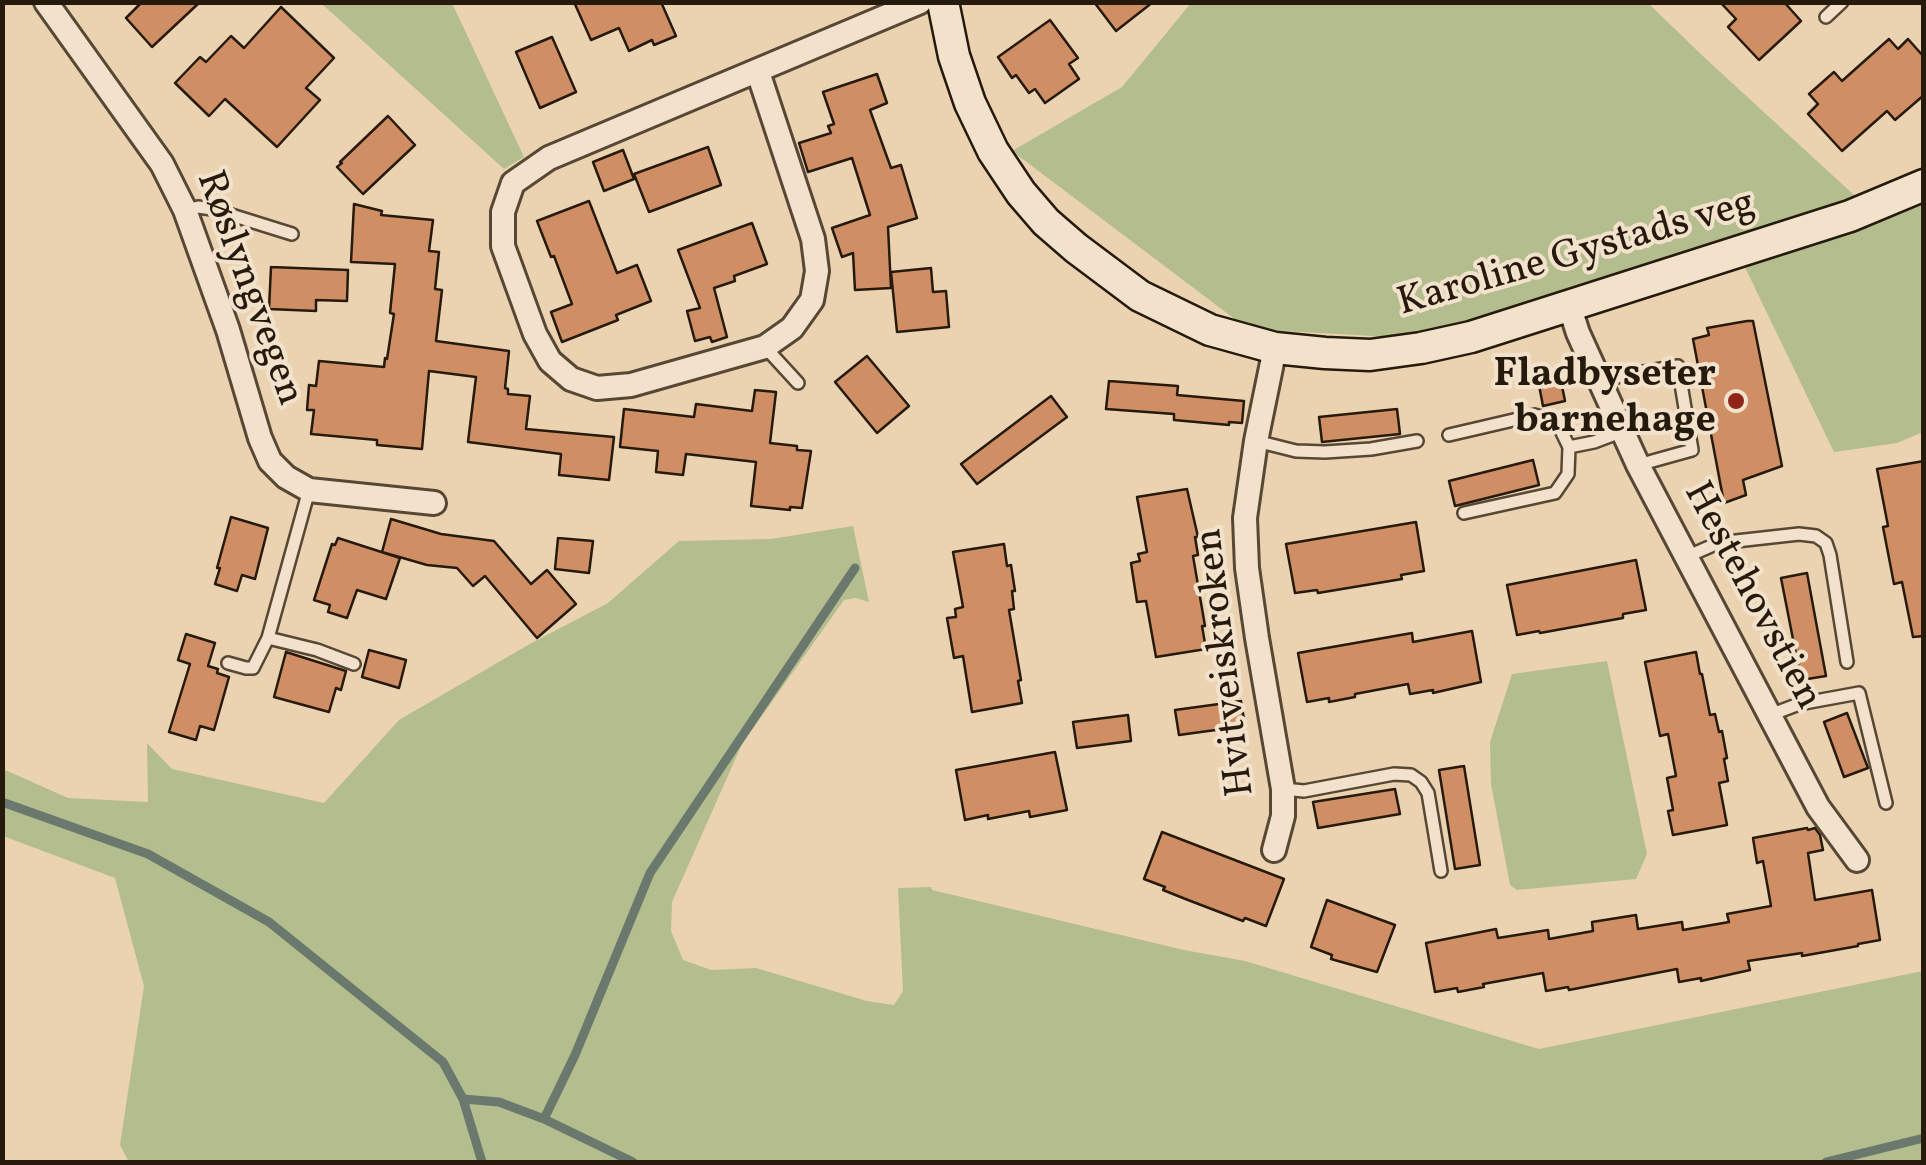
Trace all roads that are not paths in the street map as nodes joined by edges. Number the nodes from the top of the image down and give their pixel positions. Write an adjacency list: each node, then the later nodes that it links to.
1 (46, 2): 8 (street, Røslyngvegen)
2 (920, 2): 6 (street)
3 (943, 2): 12 (street, Karoline Gystads veg)
4 (1842, 2): 5 (lane)
5 (1826, 17)
6 (758, 72): 11 (street); 11 (street)
7 (1924, 186): 10 (street, Karoline Gystads veg)
8 (185, 210): 9 (lane); 21 (street, Røslyngvegen)
9 (292, 234)
10 (1569, 305): 12 (street, Karoline Gystads veg); 13 (street, Hestehovstien)
11 (765, 347): 14 (lane)
12 (1274, 348): 17 (street, Hvitveiskroken)
13 (1599, 380): 15 (street, Hestehovstien); 20 (lane)
14 (798, 382)
15 (1622, 431): 19 (lane); 20 (street, Hestehovstien)
16 (1450, 435): 19 (lane)
17 (1256, 441): 18 (lane); 30 (street, Hvitveiskroken)
18 (1416, 442)
19 (1570, 447): 23 (lane)
20 (1638, 465): 24 (street, Hestehovstien)
21 (309, 490): 22 (street); 25 (lane)
22 (434, 504)
23 (1464, 513)
24 (1686, 557): 26 (lane); 29 (street, Hestehovstien)
25 (268, 638): 27 (lane); 28 (lane)
26 (1847, 662)
27 (228, 663)
28 (354, 664)
29 (1770, 715): 31 (lane); 33 (street, Hestehovstien)
30 (1283, 789): 32 (street, Hvitveiskroken); 34 (lane)
31 (1886, 804)
32 (1274, 850)
33 (1857, 860)
34 (1441, 870)

